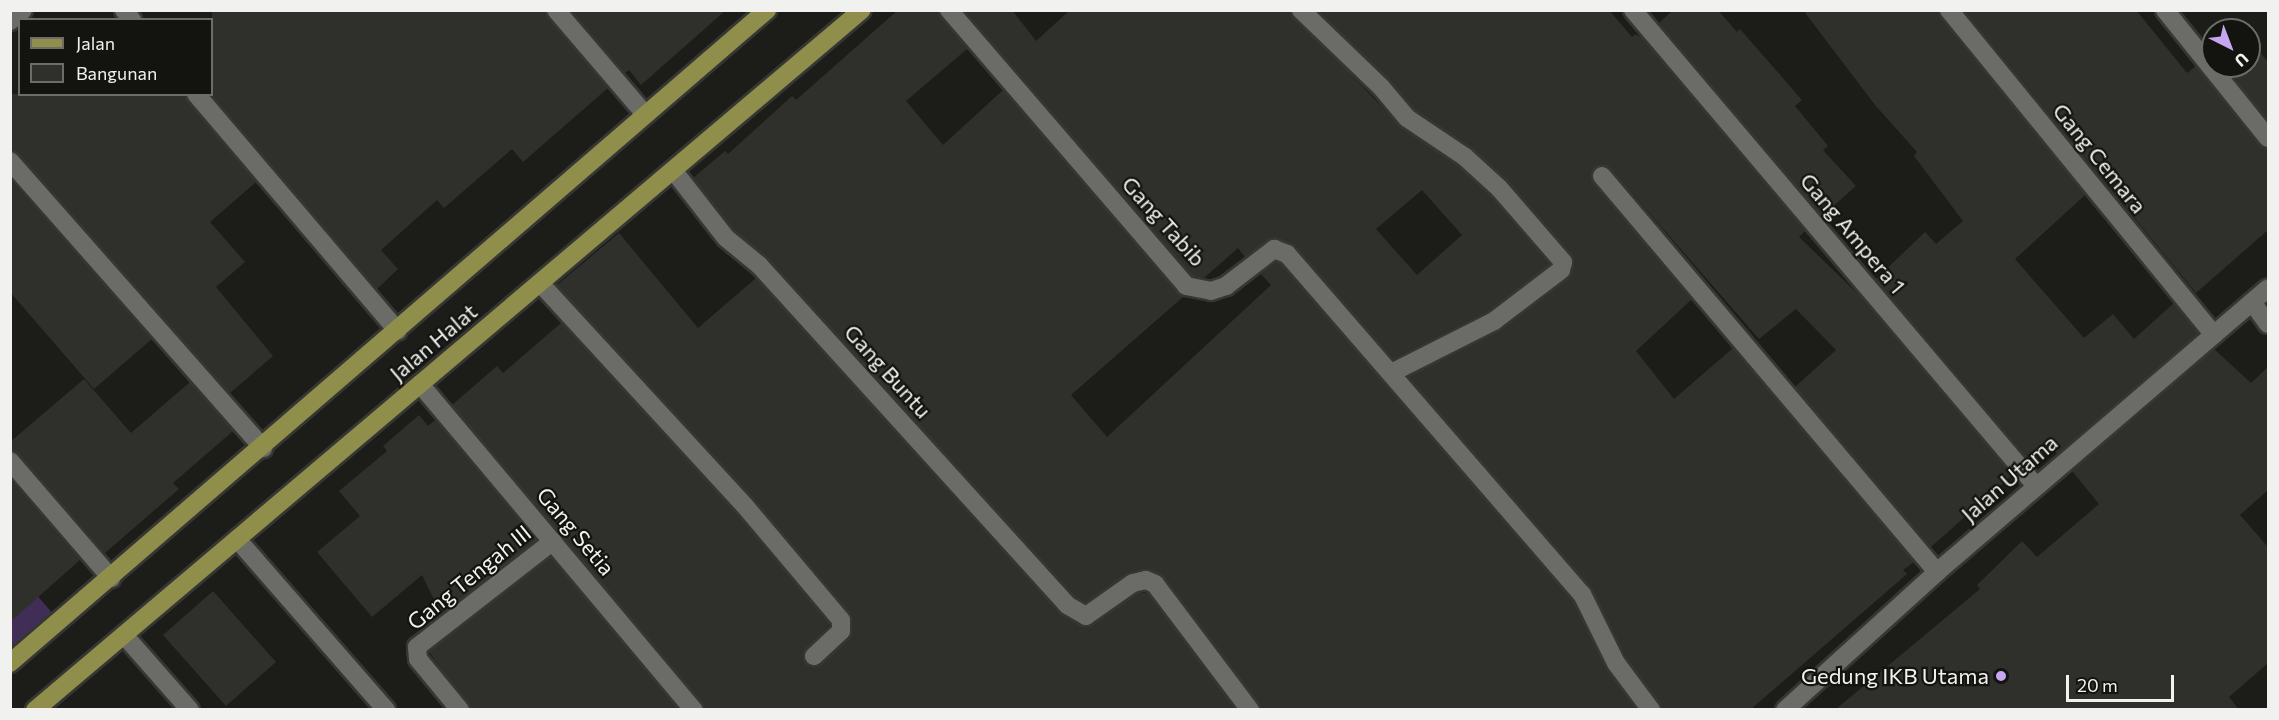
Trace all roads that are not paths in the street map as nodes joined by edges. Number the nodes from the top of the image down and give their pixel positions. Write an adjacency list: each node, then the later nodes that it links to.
1 (23, 10): 10 (street)
2 (556, 10): 12 (street)
3 (767, 10): 12 (main road, Jalan Halat)
4 (862, 10): 15 (main road, Jalan Halat)
5 (949, 10): 23 (street, Gang Tabib)
6 (1301, 10): 23 (street)
7 (1633, 10): 27 (street, Gang Ampera 1)
8 (1949, 10): 22 (street, Gang Cemara)
9 (2165, 10): 13 (street)
10 (10, 21)
11 (198, 96): 21 (street)
12 (644, 113): 21 (main road, Jalan Halat)
13 (2268, 138)
14 (10, 161): 25 (street)
15 (674, 170): 17 (main road, Jalan Halat); 40 (street, Gang Buntu)
16 (1602, 176): 30 (street)
17 (540, 283): 24 (main road, Jalan Halat); 33 (street)
18 (2268, 288): 19 (street, Jalan Utama)
19 (2252, 302): 20 (street); 22 (street, Jalan Utama)
20 (2268, 324)
21 (398, 332): 25 (main road, Jalan Halat)
22 (2214, 335): 27 (street, Jalan Utama)
23 (1391, 373): 41 (street)
24 (420, 384): 28 (main road, Jalan Halat); 29 (street, Gang Setia)
25 (263, 448): 31 (main road, Jalan Halat)
26 (10, 461): 31 (street)
27 (2036, 486): 30 (street, Jalan Utama)
28 (237, 539): 32 (main road, Jalan Halat); 37 (street)
29 (553, 541): 38 (street, Gang Tengah III); 39 (street, Gang Setia)
30 (1937, 572): 42 (street, Jalan Utama)
31 (111, 578): 34 (main road, Jalan Halat)
32 (124, 635): 35 (main road, Jalan Halat); 36 (street)
33 (814, 656)
34 (10, 663)
35 (35, 710)
36 (190, 710)
37 (386, 710)
38 (460, 710)
39 (694, 710)
40 (1250, 710)
41 (1651, 710)
42 (1785, 710)

